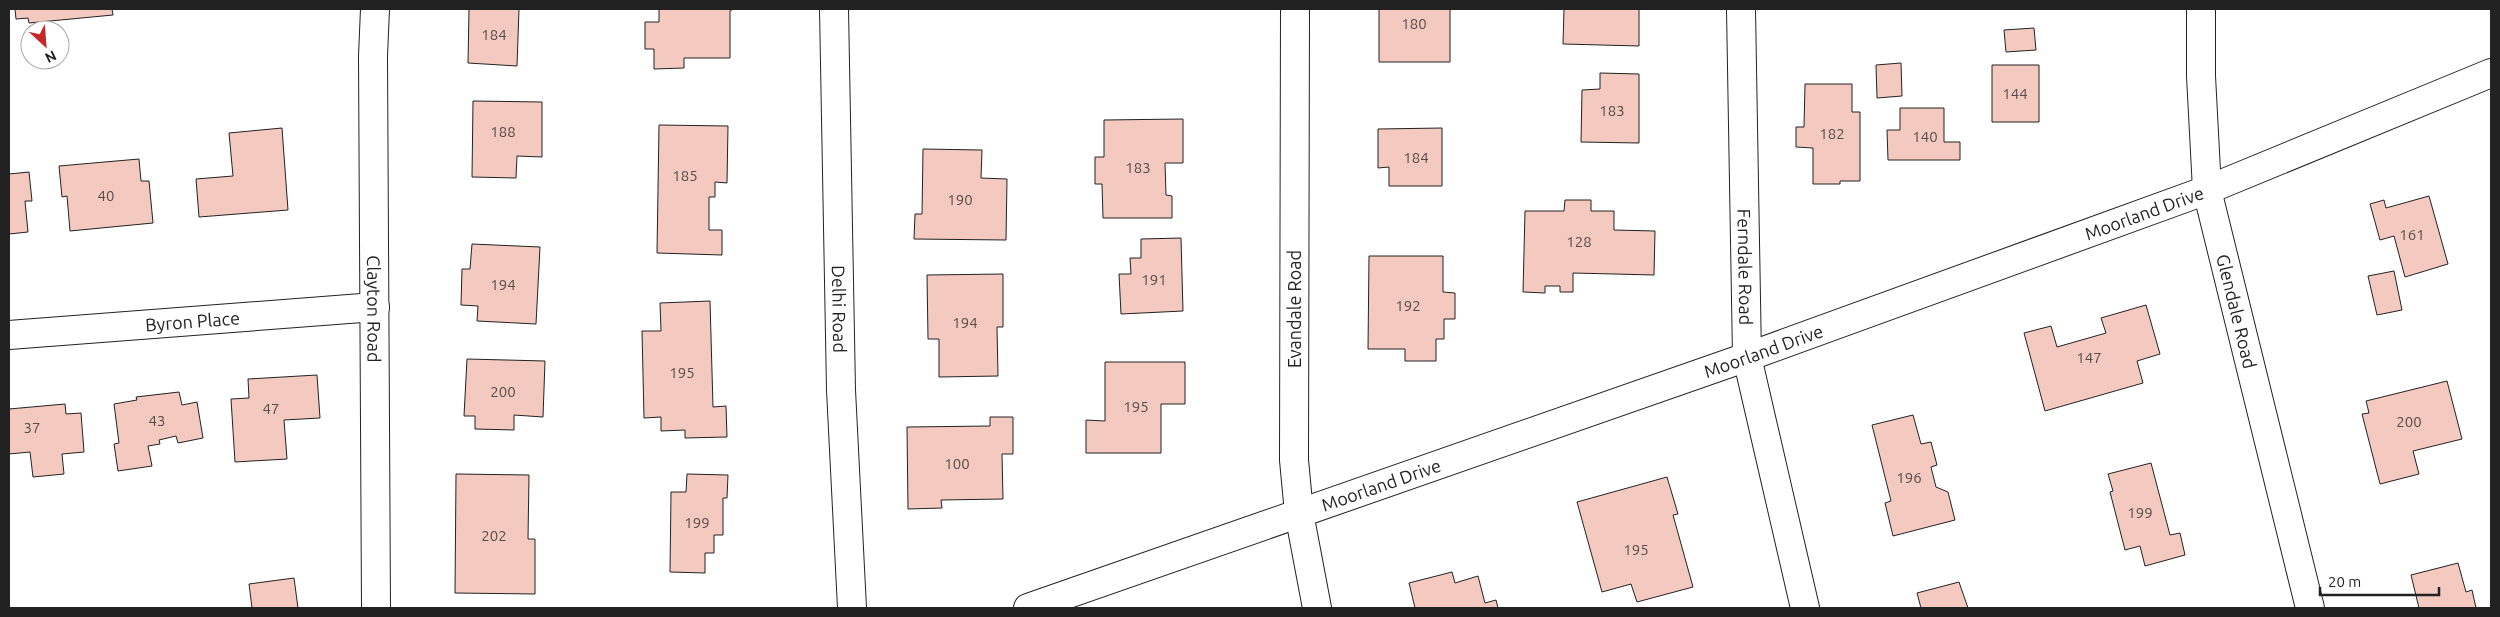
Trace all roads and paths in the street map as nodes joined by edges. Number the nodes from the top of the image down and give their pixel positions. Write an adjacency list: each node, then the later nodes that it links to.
1 (375, 9): 8 (street, Clayton Road)
2 (834, 9): 13 (street, Delhi Road)
3 (1295, 9): 11 (street, Evandale Road)
4 (1741, 9): 10 (street, Ferndale Road)
5 (2202, 9): 7 (street, Glendale Road)
6 (2491, 73): 7 (street, Moorland Drive)
7 (2207, 190): 10 (street, Moorland Drive); 17 (street, Glendale Road)
8 (375, 307): 9 (street, Byron Place); 12 (street, Clayton Road)
9 (9, 334)
10 (1747, 357): 11 (street, Moorland Drive); 16 (street, Ferndale Road)
11 (1299, 514): 14 (street, Moorland Drive); 15 (street, Evandale Road)
12 (376, 608)
13 (852, 608)
14 (1028, 608)
15 (1317, 608)
16 (1805, 608)
17 (2310, 608)

